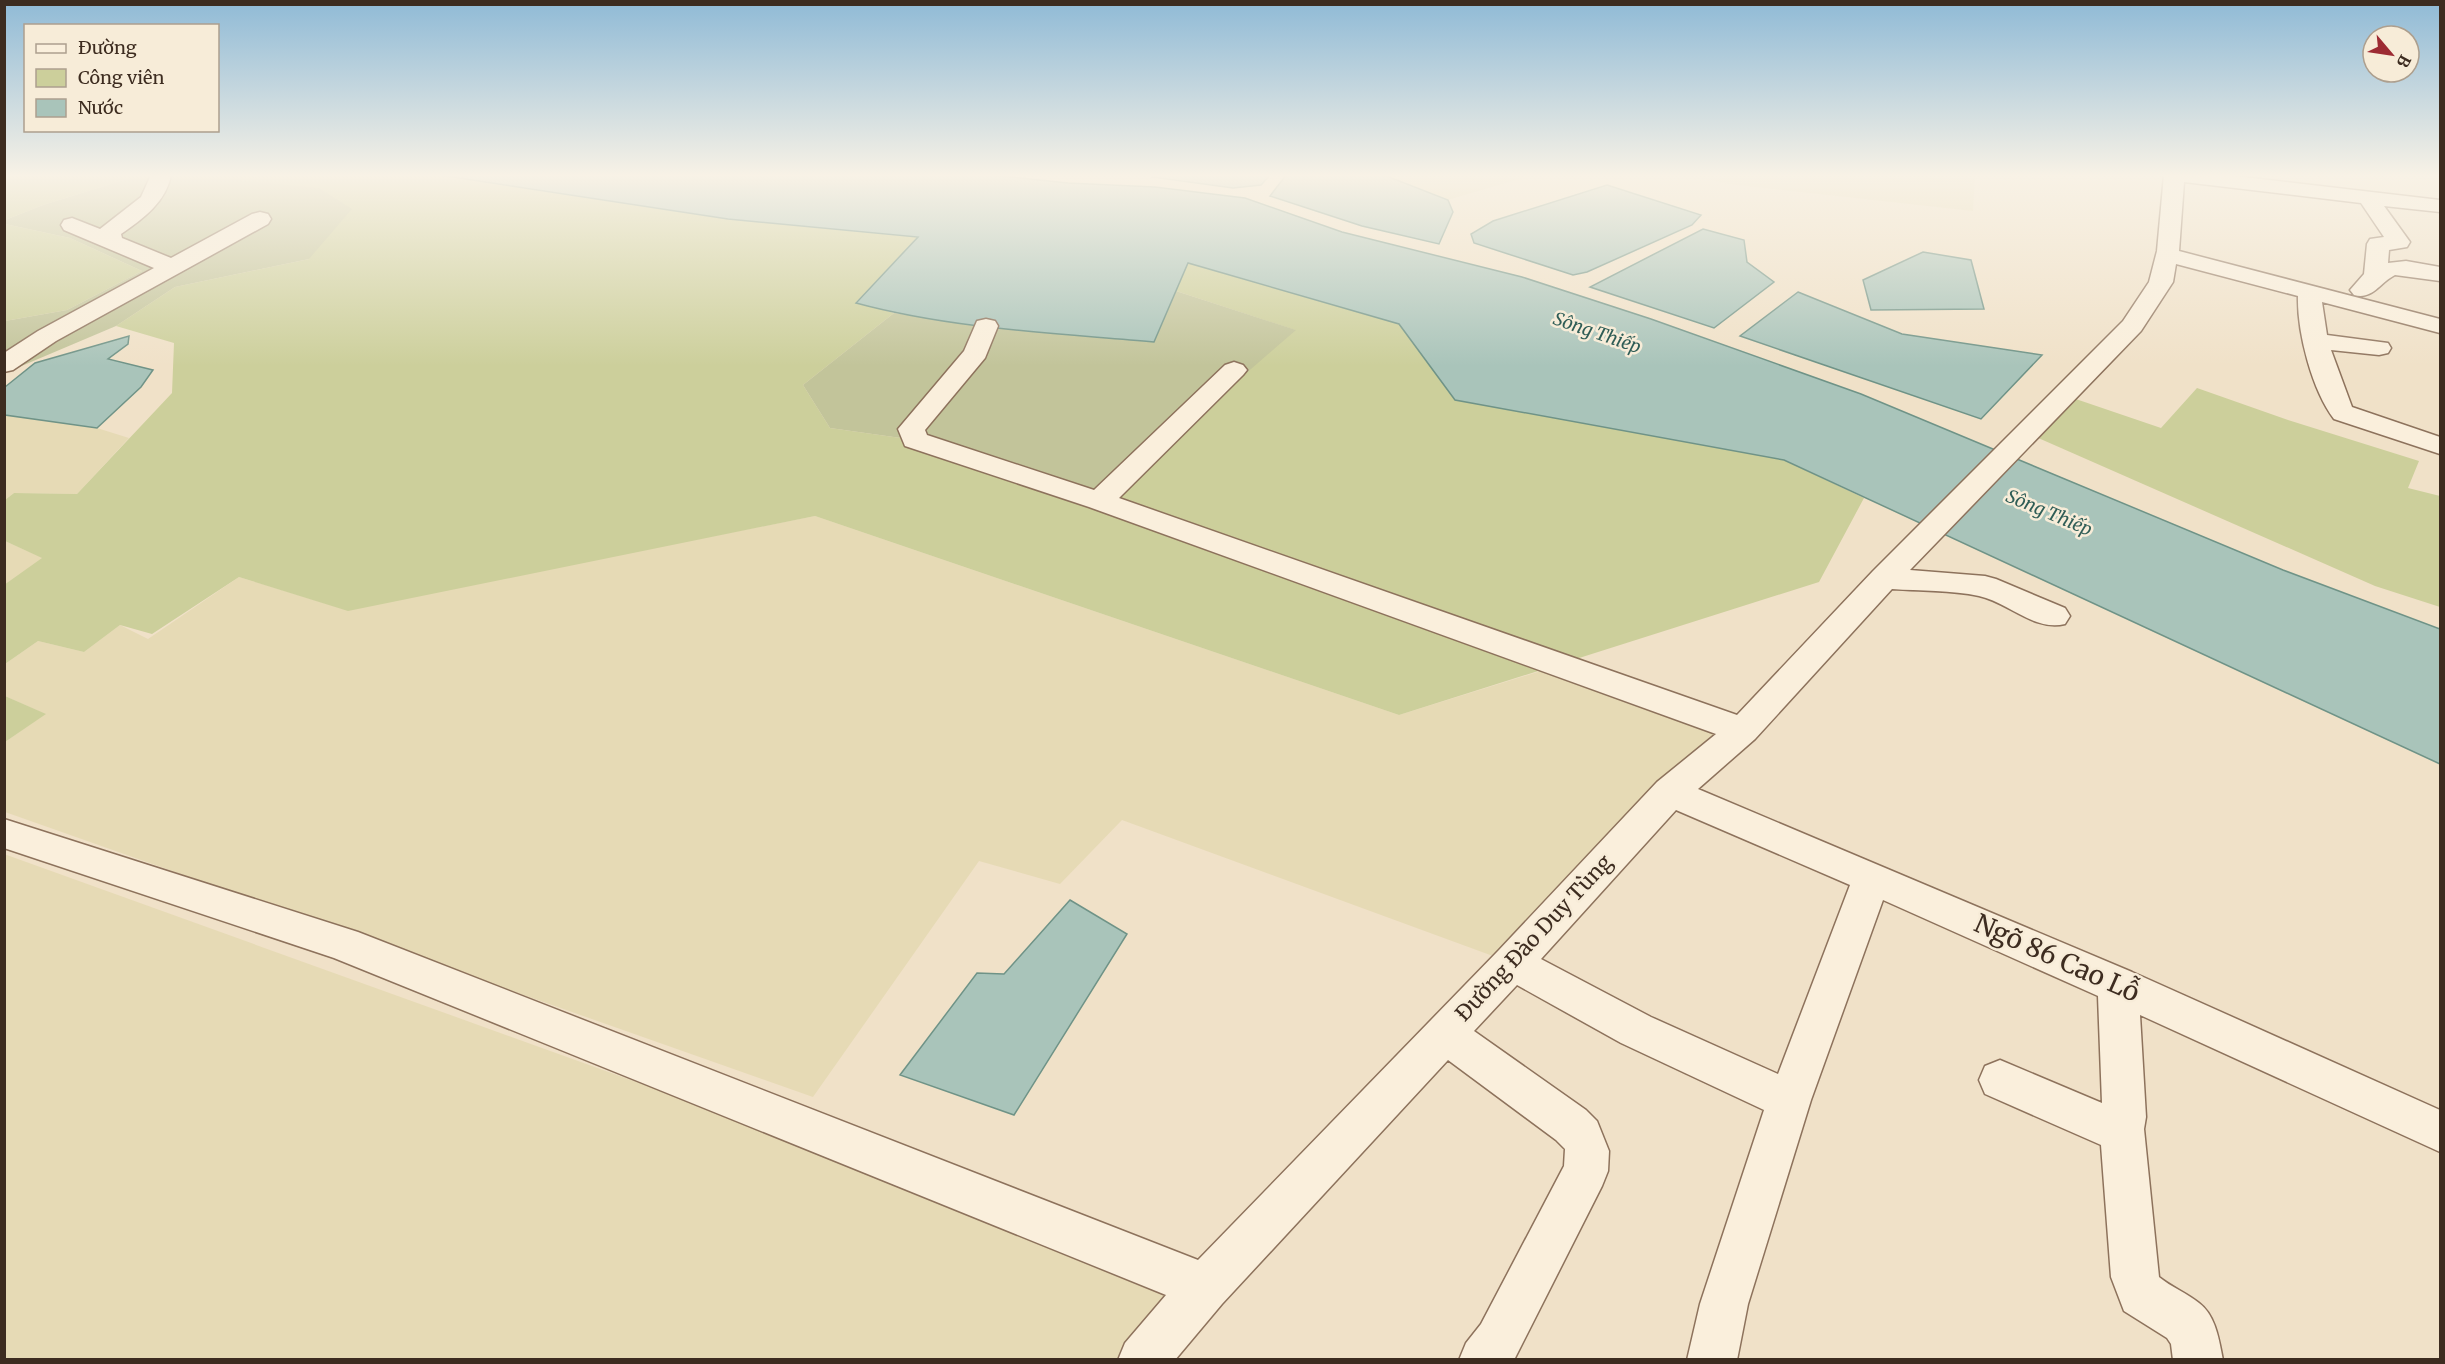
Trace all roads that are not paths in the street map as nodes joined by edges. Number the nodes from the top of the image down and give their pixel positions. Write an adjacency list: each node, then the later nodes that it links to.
1 (104, 239): 6 (street)
2 (111, 239): 6 (street)
3 (226, 239): 8 (street)
4 (2169, 239): 7 (street)
5 (2397, 239): 9 (street)
6 (112, 242): 8 (street)
7 (2167, 255): 11 (street); 21 (street, Đường Đào Duy Tùng)
8 (174, 268): 17 (street)
9 (2375, 274): 10 (street); 12 (street)
10 (2440, 274)
11 (2310, 292): 12 (street); 15 (street)
12 (2352, 303): 14 (street)
13 (986, 326): 20 (street)
14 (2440, 326)
15 (2317, 341): 16 (street); 19 (street)
16 (2379, 348)
17 (4, 366)
18 (1234, 370): 20 (street)
19 (2440, 446)
20 (1099, 501): 23 (street)
21 (1884, 578): 22 (street); 23 (street, Đường Đào Duy Tùng)
22 (2054, 616)
23 (1743, 730): 24 (street, Đường Đào Duy Tùng)
24 (1670, 792): 26 (street, Ngõ 86 Cao Lỗ); 27 (street, Đường Đào Duy Tùng)
25 (4, 833): 34 (street)
26 (1872, 877): 28 (street, Ngõ 86 Cao Lỗ); 31 (street)
27 (1512, 963): 29 (street, Đường Đào Duy Tùng); 31 (street)
28 (2118, 985): 32 (street); 33 (street, Ngõ 86 Cao Lỗ)
29 (1445, 1034): 34 (street, Đường Đào Duy Tùng); 36 (street)
30 (2000, 1080): 32 (street)
31 (1789, 1100): 37 (street)
32 (2122, 1129): 38 (street)
33 (2440, 1131)
34 (1205, 1287): 35 (street, Đường Đào Duy Tùng)
35 (1142, 1359)
36 (1483, 1359)
37 (1712, 1359)
38 (2198, 1359)

